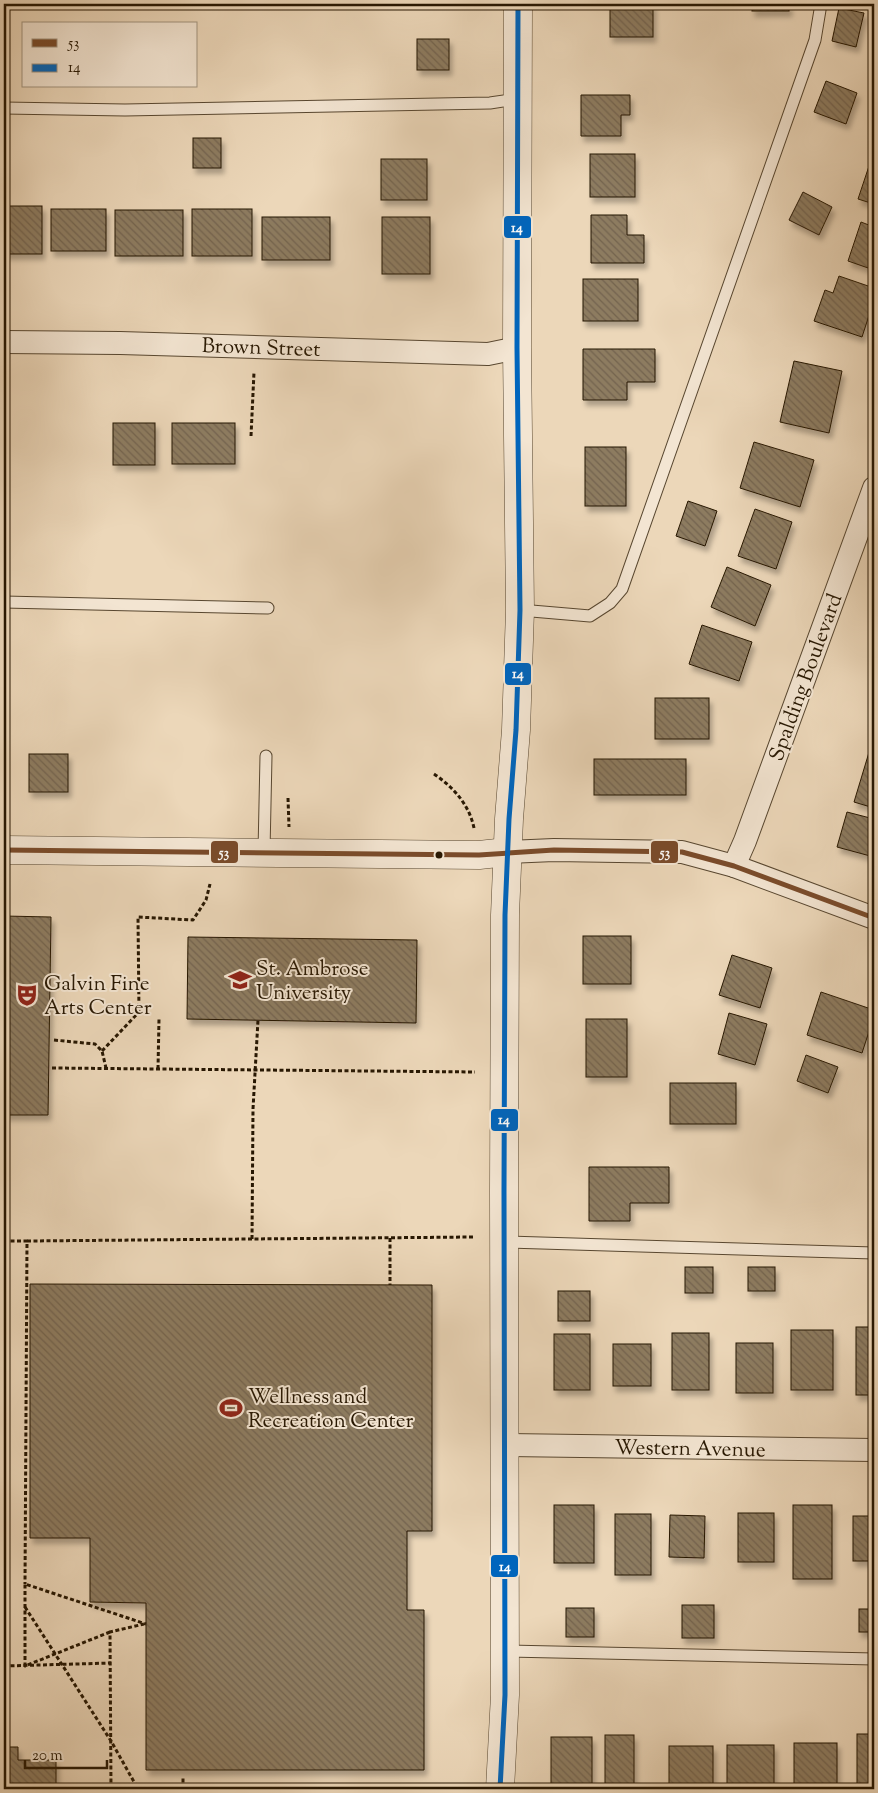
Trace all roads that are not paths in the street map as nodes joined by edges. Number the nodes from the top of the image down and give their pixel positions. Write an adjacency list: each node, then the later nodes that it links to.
1 (518, 4): 3 (street)
2 (821, 4): 10 (lane)
3 (517, 99): 4 (lane); 6 (street)
4 (4, 108)
5 (4, 342): 6 (street, Brown Street)
6 (517, 348): 10 (street)
7 (874, 488): 15 (street, Spalding Boulevard)
8 (4, 602): 9 (lane)
9 (268, 608)
10 (520, 610): 14 (street)
11 (266, 756): 13 (lane)
12 (4, 850): 13 (street)
13 (264, 852): 14 (street)
14 (507, 852): 15 (street); 17 (street)
15 (734, 866): 16 (street)
16 (874, 918)
17 (504, 1242): 18 (lane); 19 (street)
18 (874, 1253)
19 (505, 1445): 20 (street, Western Avenue); 21 (street)
20 (874, 1450)
21 (504, 1651): 22 (lane); 23 (street)
22 (874, 1659)
23 (500, 1789)

